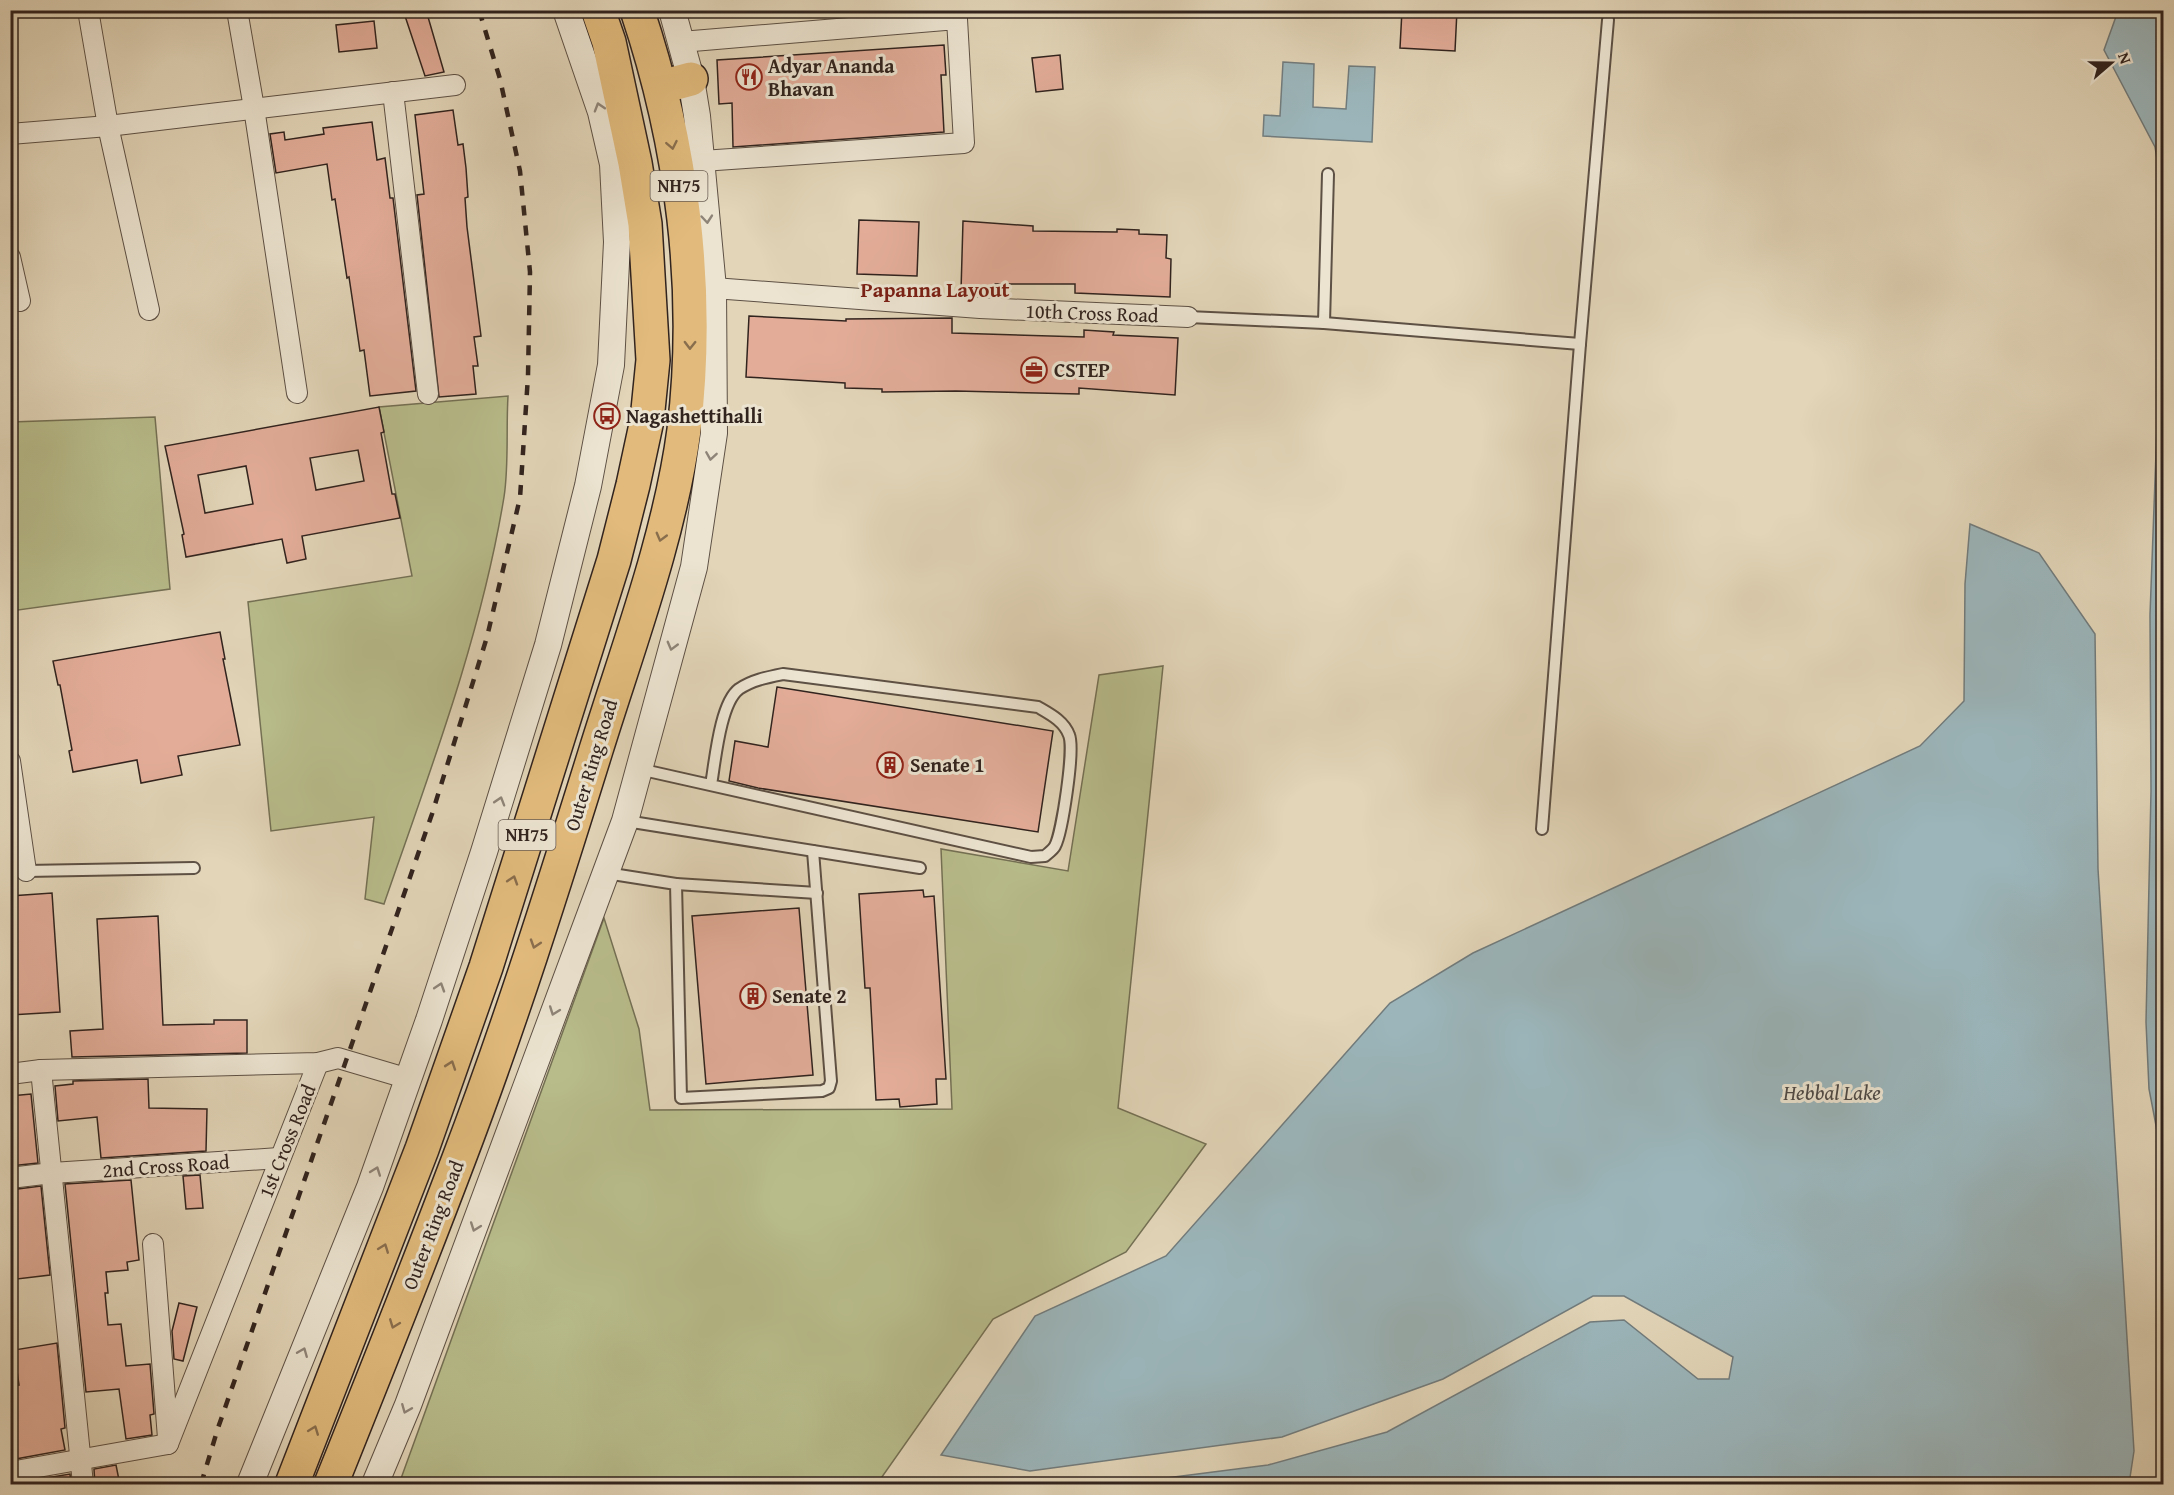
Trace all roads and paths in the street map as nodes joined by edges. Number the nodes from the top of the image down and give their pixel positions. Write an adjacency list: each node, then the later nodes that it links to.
1 (88, 10): 14 (street)
2 (237, 10): 13 (street)
3 (566, 10): 17 (street, one-way to 3)
4 (598, 10): 17 (highway, NH75)
5 (637, 10): 10 (highway, NH75)
6 (672, 10): 9 (street)
7 (957, 15): 9 (street); 16 (street)
8 (1608, 20): 25 (lane)
9 (681, 42): 10 (street)
10 (676, 83): 16 (street); 20 (highway, Outer Ring Road / NH75, one-way to 20)
11 (455, 85): 12 (street)
12 (393, 92): 13 (street); 27 (street)
13 (254, 108): 14 (street); 26 (street)
14 (108, 126): 15 (street); 22 (street)
15 (10, 134)
16 (702, 161): 20 (street, one-way to 20)
17 (624, 164): 43 (street, one-way to 17); 53 (highway, Outer Ring Road / NH75, one-way to 17)
18 (1328, 174): 24 (lane)
19 (10, 257): 21 (street)
20 (701, 287): 23 (street, 10th Cross Road); 29 (street, one-way to 29); 54 (highway, Outer Ring Road / NH75, one-way to 54)
21 (20, 301)
22 (149, 310)
23 (1188, 317): 24 (lane, 10th Cross Road)
24 (1324, 322): 25 (lane, 10th Cross Road)
25 (1580, 344): 32 (lane)
26 (297, 393)
27 (428, 394)
28 (11, 767): 36 (street)
29 (639, 769): 30 (lane); 31 (street)
30 (711, 785): 30 (lane)
31 (625, 821): 33 (lane); 37 (street)
32 (1542, 829)
33 (813, 851): 35 (lane); 39 (lane)
34 (194, 868): 36 (lane)
35 (920, 868)
36 (26, 871)
37 (606, 873): 38 (lane); 55 (street, one-way to 55)
38 (676, 884): 39 (lane); 39 (lane)
39 (817, 893)
40 (318, 1063): 41 (street, 1st Cross Road); 43 (street); 44 (street, 1st Cross Road)
41 (41, 1070): 42 (street, 1st Cross Road); 45 (street)
42 (10, 1074)
43 (409, 1079): 52 (street, one-way to 43)
44 (279, 1158): 45 (street, 2nd Cross Road); 48 (street, 1st Cross Road)
45 (52, 1173): 46 (street, 2nd Cross Road); 49 (street)
46 (10, 1178)
47 (153, 1244): 48 (street)
48 (168, 1444): 49 (street)
49 (79, 1458): 50 (street); 51 (street)
50 (10, 1472)
51 (83, 1485)
52 (250, 1485)
53 (292, 1485)
54 (331, 1485)
55 (375, 1485)

